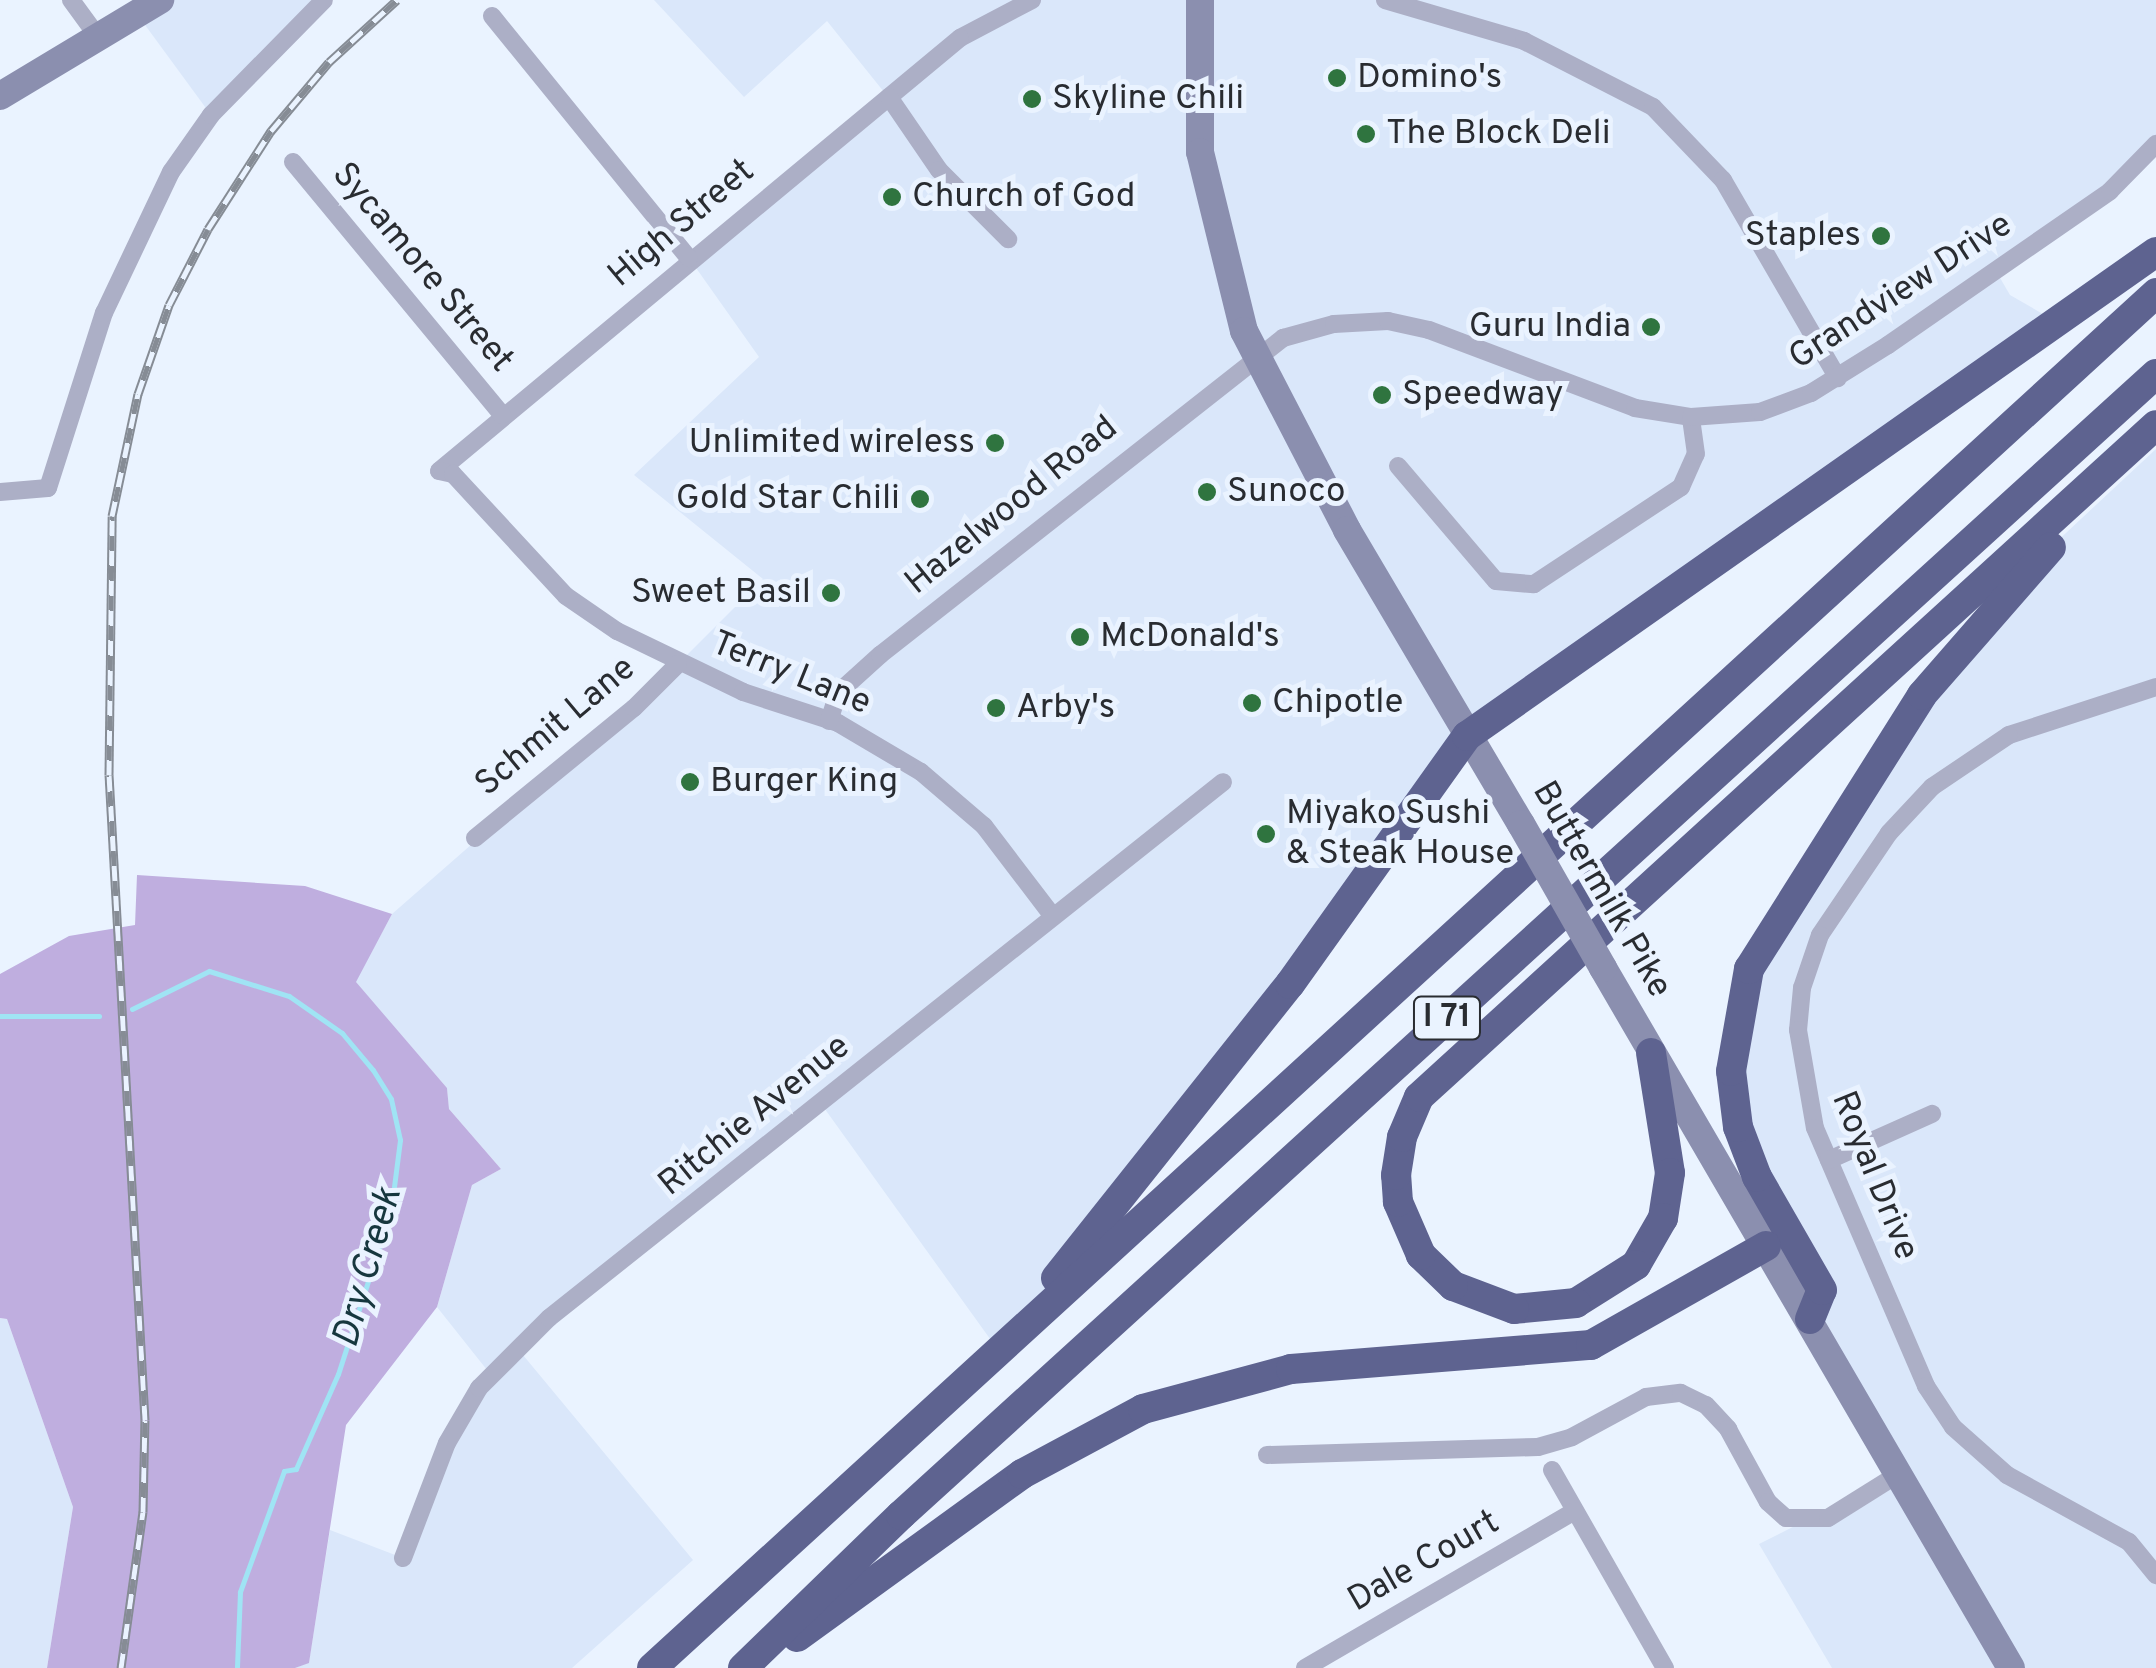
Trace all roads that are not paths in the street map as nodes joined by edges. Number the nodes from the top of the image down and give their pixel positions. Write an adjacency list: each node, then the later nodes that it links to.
1 (71, 0): 8 (street)
2 (160, 0): 8 (main road)
3 (324, 0): 25 (street)
4 (1032, 0): 10 (street, High Street)
5 (1200, 0): 17 (main road, Buttermilk Pike)
6 (1386, 0): 19 (street)
7 (492, 16): 15 (street)
8 (98, 37): 9 (main road)
9 (0, 96)
10 (888, 96): 13 (street); 15 (street, High Street)
11 (2156, 144): 19 (street, Grandview Drive)
12 (293, 162): 20 (street, Sycamore Street)
13 (1008, 240)
14 (2156, 252): 30 (highway)
15 (689, 258): 20 (street, High Street)
16 (2156, 293): 39 (highway, I 71)
17 (1255, 360): 21 (street, Grandview Drive); 29 (street, Hazelwood Road); 30 (main road, Buttermilk Pike)
18 (2156, 374): 47 (highway, I 71)
19 (1838, 378): 21 (street, Grandview Drive)
20 (502, 415): 26 (street, High Street)
21 (1691, 417): 24 (street)
22 (2156, 426): 34 (highway)
23 (2156, 449): 38 (highway)
24 (1398, 466)
25 (0, 492)
26 (490, 515): 27 (street, Terry Lane)
27 (678, 664): 29 (street, Terry Lane); 32 (street, Schmit Lane)
28 (2156, 686): 36 (street, Royal Drive)
29 (829, 721): 33 (street, Terry Lane)
30 (1467, 736): 34 (main road, Buttermilk Pike, bridge); 39 (highway)
31 (1222, 782): 33 (street, Ritchie Avenue)
32 (475, 838)
33 (1050, 914): 44 (street, Ritchie Avenue)
34 (1652, 1053): 37 (main road, Buttermilk Pike)
35 (1932, 1114): 36 (street)
36 (1829, 1160): 45 (street, Royal Drive)
37 (1766, 1246): 38 (main road, Buttermilk Pike); 48 (highway)
38 (1810, 1319): 42 (main road, Buttermilk Pike)
39 (998, 1350): 46 (highway, I 71)
40 (1267, 1454): 42 (street)
41 (1552, 1470): 43 (street)
42 (1900, 1473): 51 (main road, Buttermilk Pike)
43 (1575, 1511): 49 (street, Dale Court); 50 (street)
44 (403, 1558)
45 (2156, 1576)
46 (652, 1668)
47 (744, 1668)
48 (754, 1668)
49 (1305, 1668)
50 (1664, 1668)
51 (2011, 1668)

